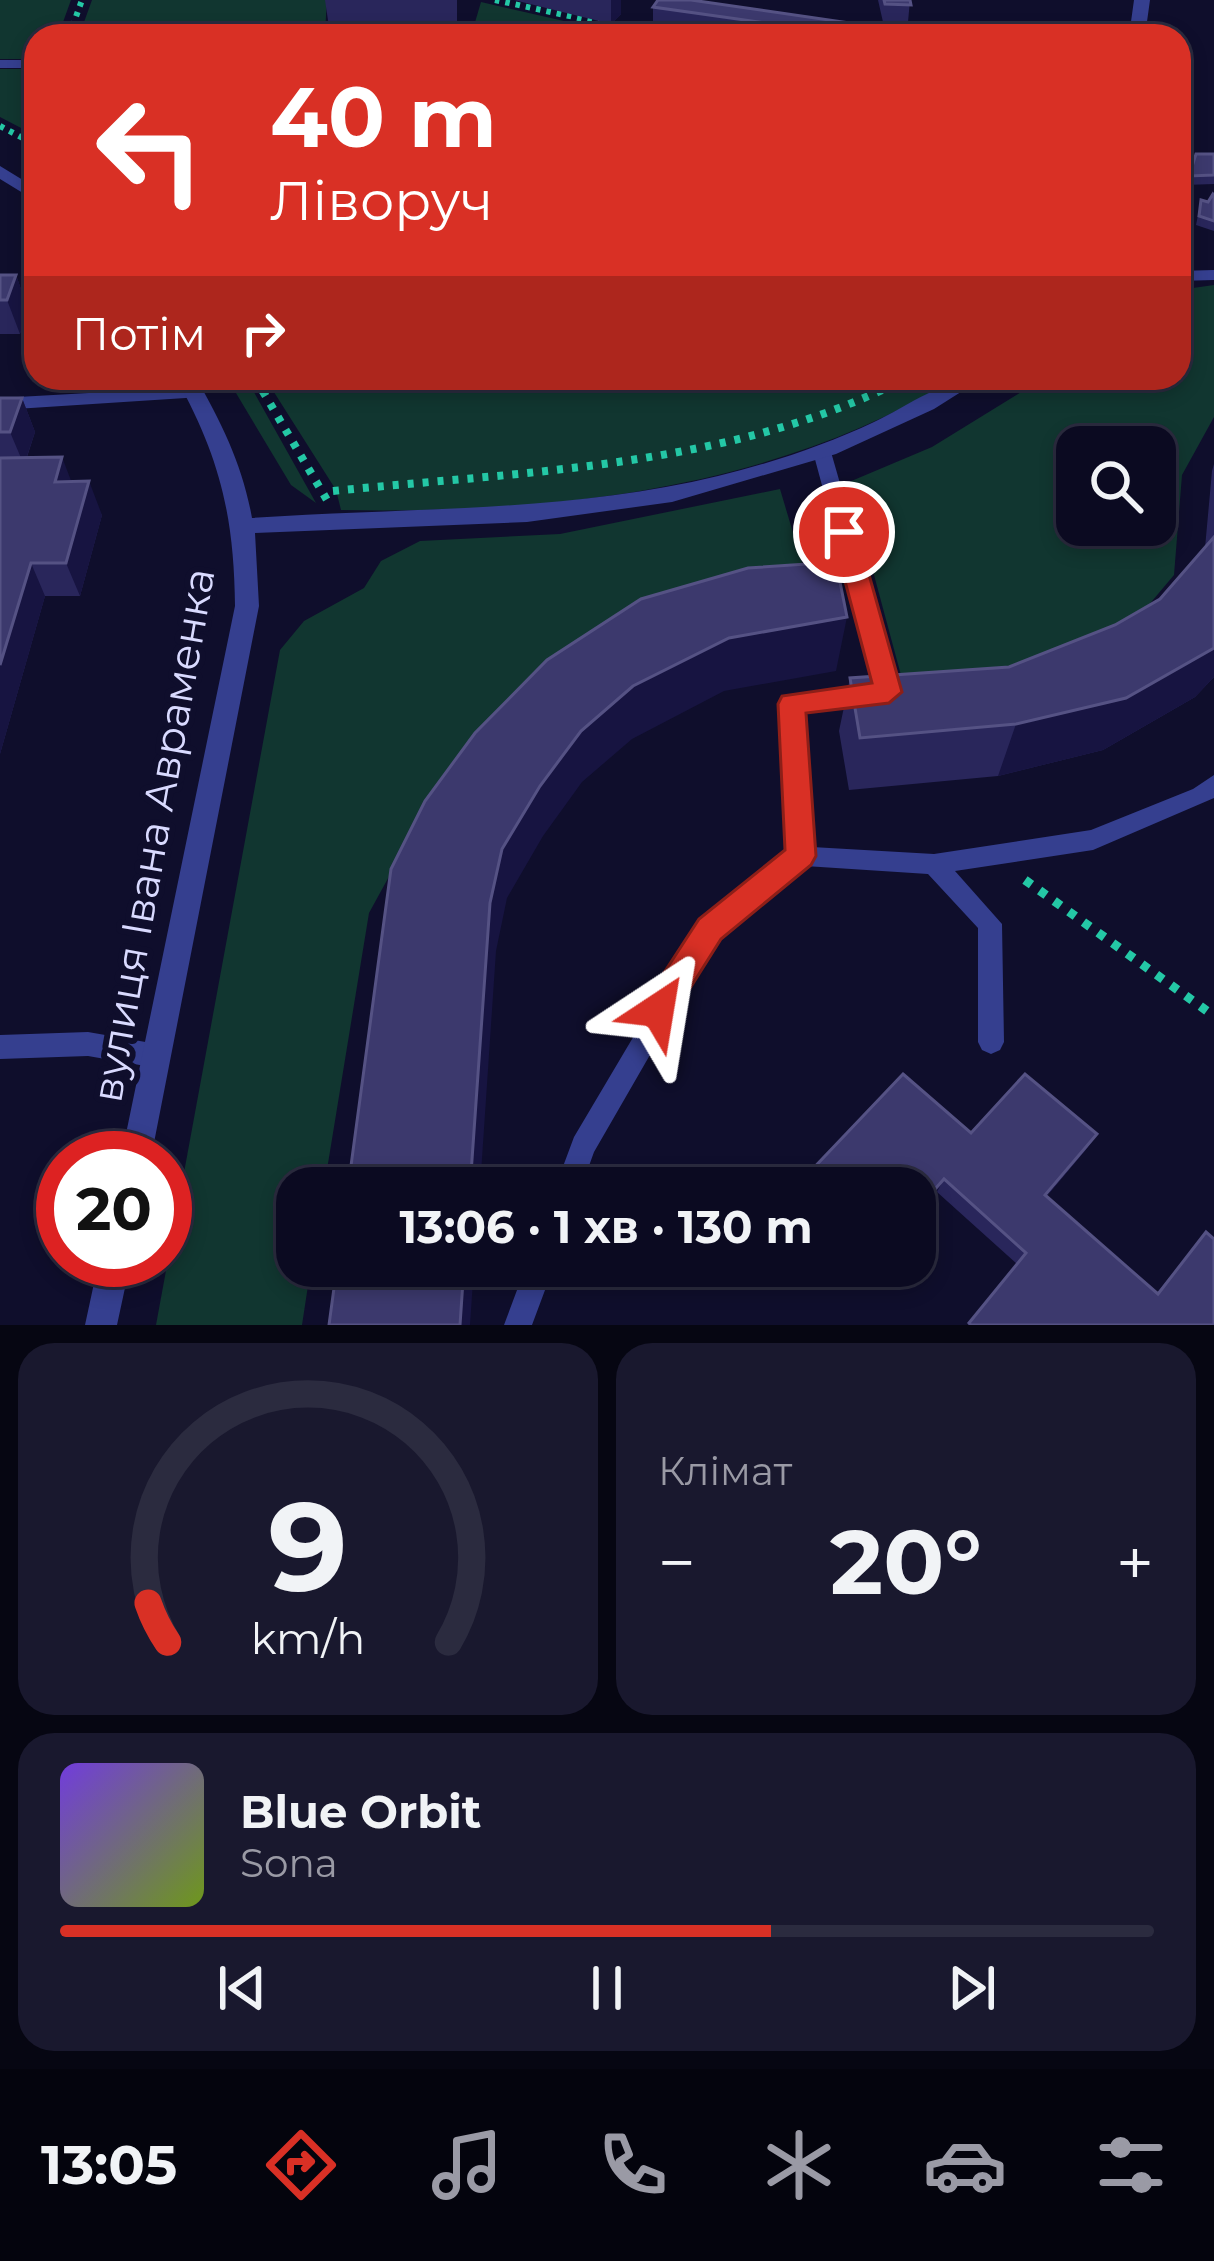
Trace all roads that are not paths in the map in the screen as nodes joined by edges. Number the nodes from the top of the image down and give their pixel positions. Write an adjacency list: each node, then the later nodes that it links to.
1 (148, 390): 4 (lane)
2 (192, 390): 6 (street, вулиця Івана Авраменка)
3 (954, 390): 5 (street, вулиця Івана Авраменка)
4 (0, 404)
5 (822, 452): 6 (street, вулиця Івана Авраменка); 8 (lane)
6 (246, 526): 12 (street, вулиця Івана Авраменка)
7 (1214, 784): 9 (lane)
8 (801, 856): 9 (lane); 14 (lane)
9 (934, 864): 10 (lane)
10 (991, 1042)
11 (0, 1047): 12 (lane)
12 (157, 1056): 13 (street, вулиця Івана Авраменка)
13 (142, 1131)
14 (576, 1167)
15 (109, 1287): 17 (street)
16 (532, 1287): 18 (lane)
17 (101, 1325)
18 (518, 1325)

